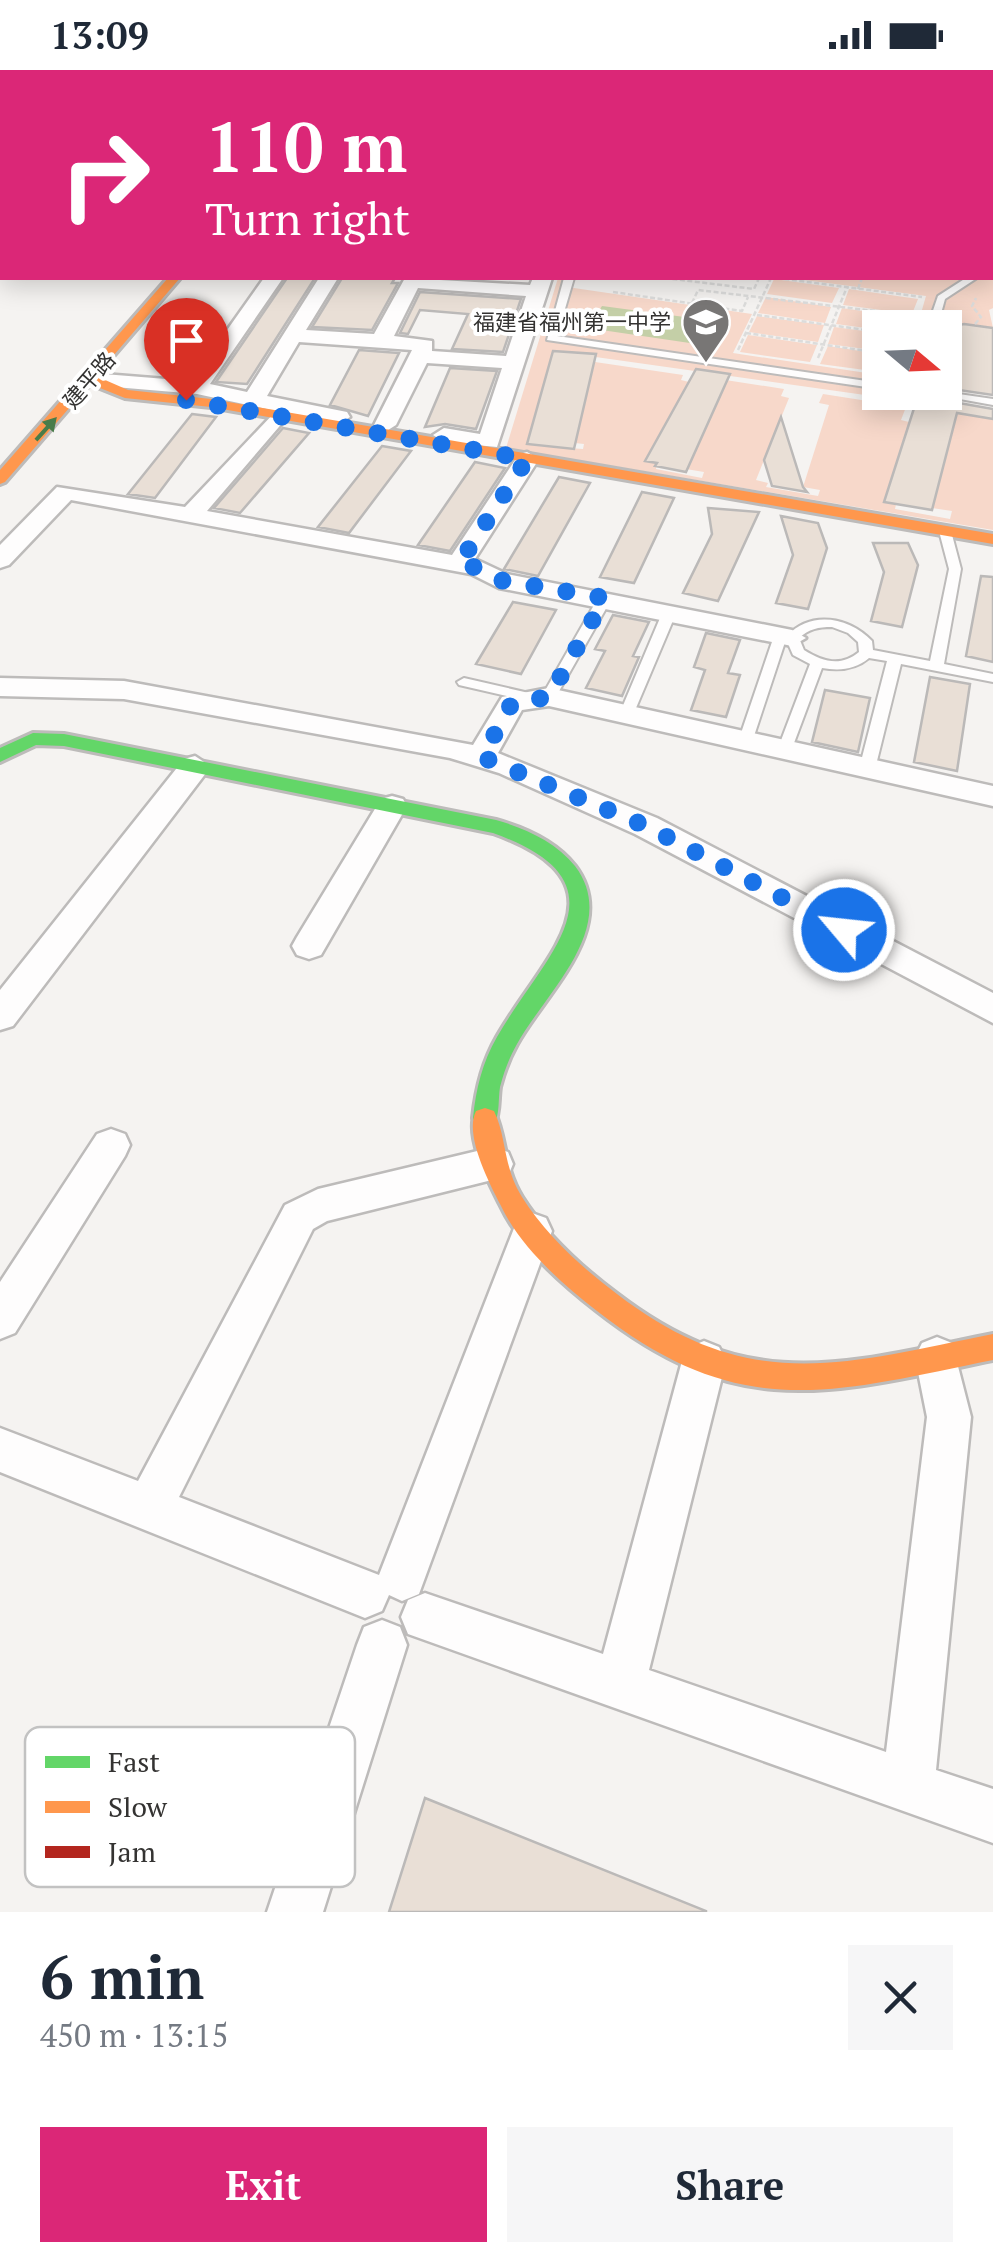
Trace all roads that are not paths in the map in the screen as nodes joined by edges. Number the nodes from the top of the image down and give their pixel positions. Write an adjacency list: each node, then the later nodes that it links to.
1 (172, 280): 16 (main road, 建平路)
2 (272, 280): 18 (street)
3 (327, 280): 12 (street)
4 (413, 280): 7 (street); 13 (street)
5 (568, 280): 17 (lane)
6 (969, 280): 10 (lane)
7 (458, 281): 8 (street)
8 (539, 284): 15 (street)
9 (136, 285): 11 (main road, 建平路)
10 (937, 310)
11 (105, 321)
12 (293, 334): 13 (street); 20 (street)
13 (382, 341): 14 (street)
14 (419, 356): 15 (street); 23 (street)
15 (514, 363): 23 (street)
16 (91, 379): 18 (street); 22 (main road); 25 (main road, 建平路, one-way to 16)
17 (862, 383)
18 (197, 388): 20 (street)
19 (962, 397): 21 (lane)
20 (253, 400): 23 (street)
21 (993, 402)
22 (281, 416): 24 (main road); 26 (street)
23 (386, 425)
24 (527, 459): 27 (main road); 30 (street)
25 (0, 479)
26 (192, 514): 29 (street); 30 (street)
27 (946, 532): 28 (main road); 37 (lane)
28 (993, 539)
29 (0, 560)
30 (459, 564): 31 (street)
31 (605, 598): 32 (street); 41 (lane)
32 (670, 611): 33 (street); 42 (lane)
33 (786, 637): 34 (lane); 36 (lane); 43 (lane)
34 (866, 654): 35 (lane); 36 (lane)
35 (895, 659): 37 (lane); 48 (lane)
36 (817, 663): 44 (lane)
37 (936, 668): 38 (lane)
38 (993, 678)
39 (464, 682): 41 (lane)
40 (0, 687): 46 (street)
41 (543, 698): 42 (street); 46 (street)
42 (626, 715): 43 (street)
43 (746, 742): 44 (street)
44 (784, 750): 48 (street)
45 (0, 756): 47 (main road)
46 (482, 757): 52 (street)
47 (195, 766): 50 (main road); 53 (street)
48 (867, 769): 49 (street)
49 (993, 796)
50 (392, 806): 51 (street); 55 (main road)
51 (309, 946)
52 (993, 1008)
53 (0, 1016)
54 (111, 1146): 57 (street)
55 (494, 1164): 56 (main road); 62 (street)
56 (532, 1231): 60 (main road); 63 (street)
57 (0, 1319)
58 (993, 1347): 59 (main road)
59 (937, 1356): 60 (main road); 66 (street)
60 (704, 1361): 64 (street)
61 (0, 1450): 62 (street)
62 (149, 1509): 63 (street)
63 (393, 1608): 64 (street); 65 (street)
64 (620, 1686): 66 (street)
65 (355, 1727)
66 (908, 1786): 67 (street)
67 (993, 1816)
68 (303, 1887): 69 (street)
69 (295, 1912)

